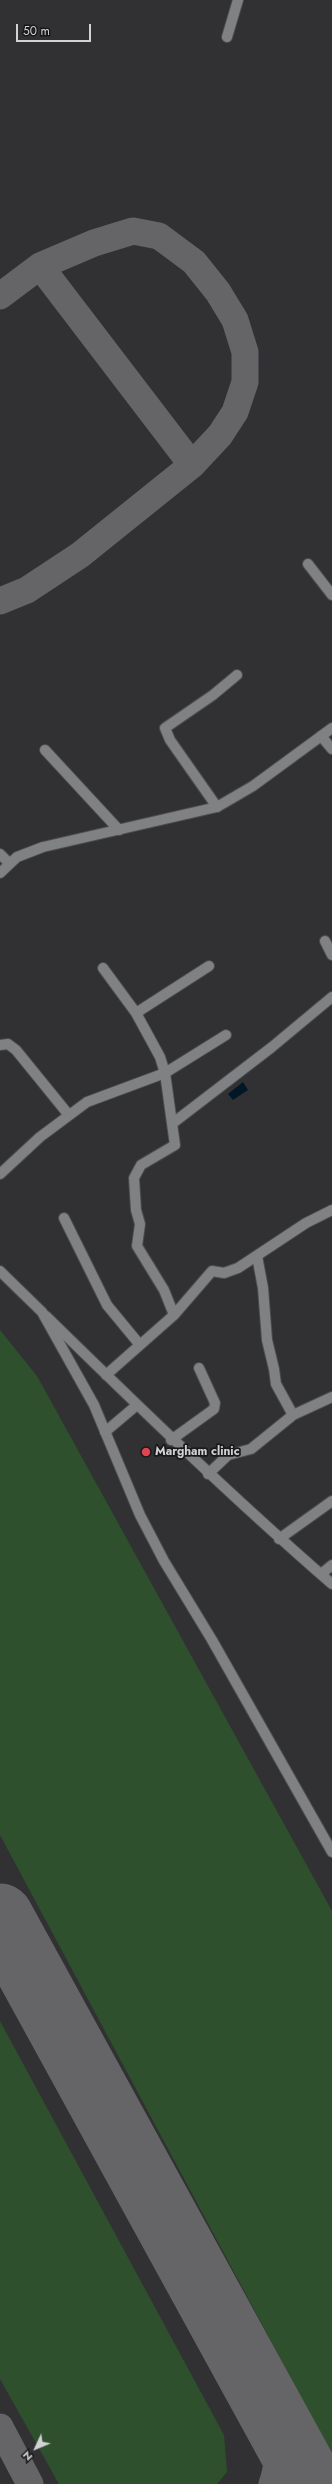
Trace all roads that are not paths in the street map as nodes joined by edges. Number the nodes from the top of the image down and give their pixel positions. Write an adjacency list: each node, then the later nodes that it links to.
1 (238, 0): 2 (street)
2 (227, 37)
3 (308, 564): 4 (street)
4 (332, 595)
5 (237, 674): 10 (street)
6 (332, 728): 7 (street)
7 (321, 736): 9 (street); 10 (street)
8 (45, 750): 11 (street)
9 (332, 750)
10 (217, 807): 11 (street)
11 (119, 830): 13 (street)
12 (0, 854): 13 (street)
13 (9, 863): 14 (street)
14 (0, 873)
15 (325, 941): 16 (street)
16 (332, 955)
17 (210, 966): 20 (street)
18 (103, 968): 20 (street)
19 (332, 997): 25 (street)
20 (136, 1013): 23 (street)
21 (226, 1035): 23 (street)
22 (0, 1045): 24 (street)
23 (165, 1073): 24 (street); 25 (street)
24 (68, 1114): 26 (street)
25 (173, 1123): 32 (street)
26 (0, 1174)
27 (332, 1210): 29 (street)
28 (64, 1218): 33 (street)
29 (257, 1256): 32 (street); 38 (street)
30 (0, 1271): 31 (street)
31 (42, 1312): 35 (street); 39 (street)
32 (174, 1315): 33 (street)
33 (140, 1345): 35 (street)
34 (199, 1368): 40 (street)
35 (106, 1375): 37 (street)
36 (332, 1397): 38 (street)
37 (137, 1405): 39 (street); 40 (street)
38 (294, 1415): 41 (street)
39 (106, 1432): 47 (street)
40 (171, 1440): 41 (street)
41 (208, 1474): 43 (street)
42 (332, 1501): 43 (street)
43 (279, 1540): 45 (street)
44 (332, 1565): 45 (street)
45 (321, 1574): 46 (street)
46 (332, 1584)
47 (332, 1852)

